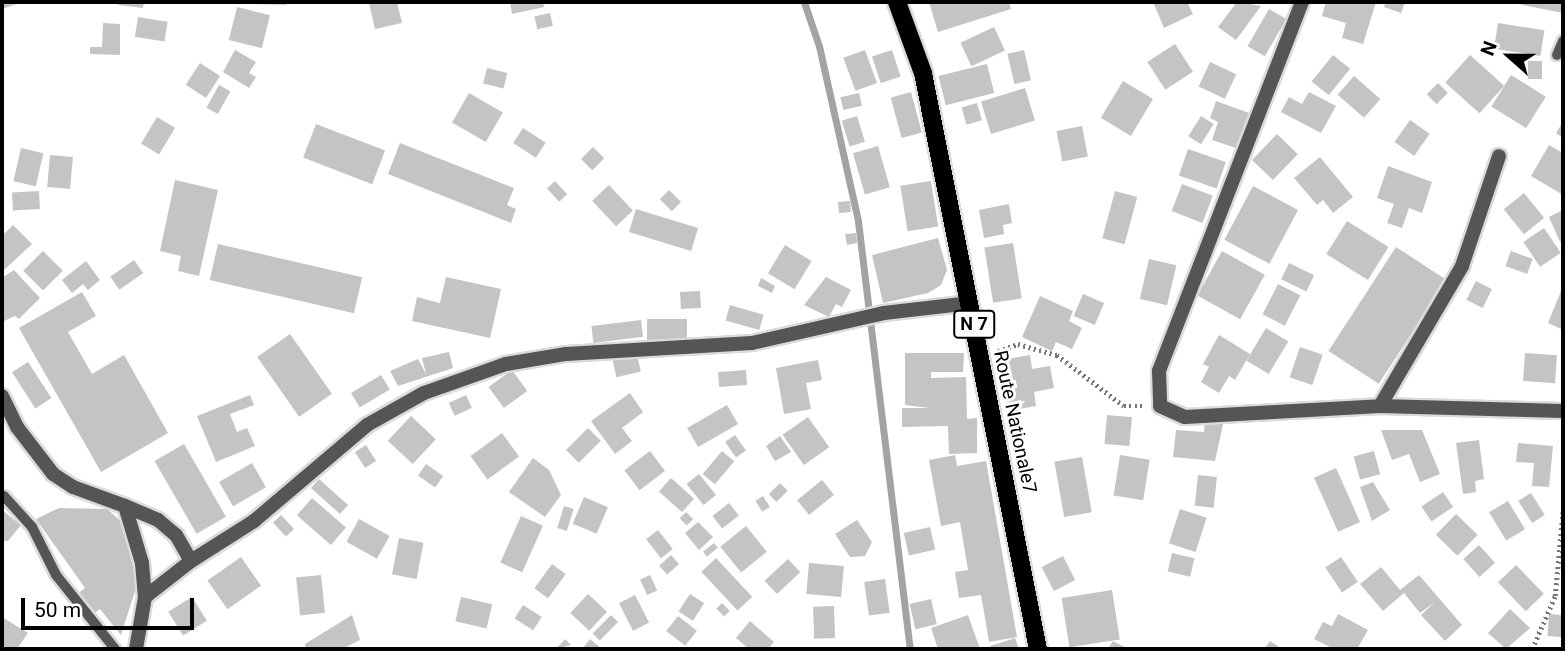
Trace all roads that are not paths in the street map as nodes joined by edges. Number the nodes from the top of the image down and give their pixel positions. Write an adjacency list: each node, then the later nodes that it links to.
1 (897, 2): 6 (main road, Route Nationale7 / N 7)
2 (1302, 2): 8 (street)
3 (1563, 41): 4 (lane)
4 (1557, 55)
5 (1499, 156): 8 (street)
6 (970, 303): 12 (street); 16 (main road, Route Nationale7 / N 7)
7 (2, 396): 11 (street)
8 (1380, 406): 9 (street)
9 (1563, 411)
10 (4, 496): 14 (lane)
11 (125, 506): 12 (street); 13 (street)
12 (191, 561): 13 (street)
13 (145, 597): 15 (street)
14 (115, 649)
15 (136, 649)
16 (1038, 649)

